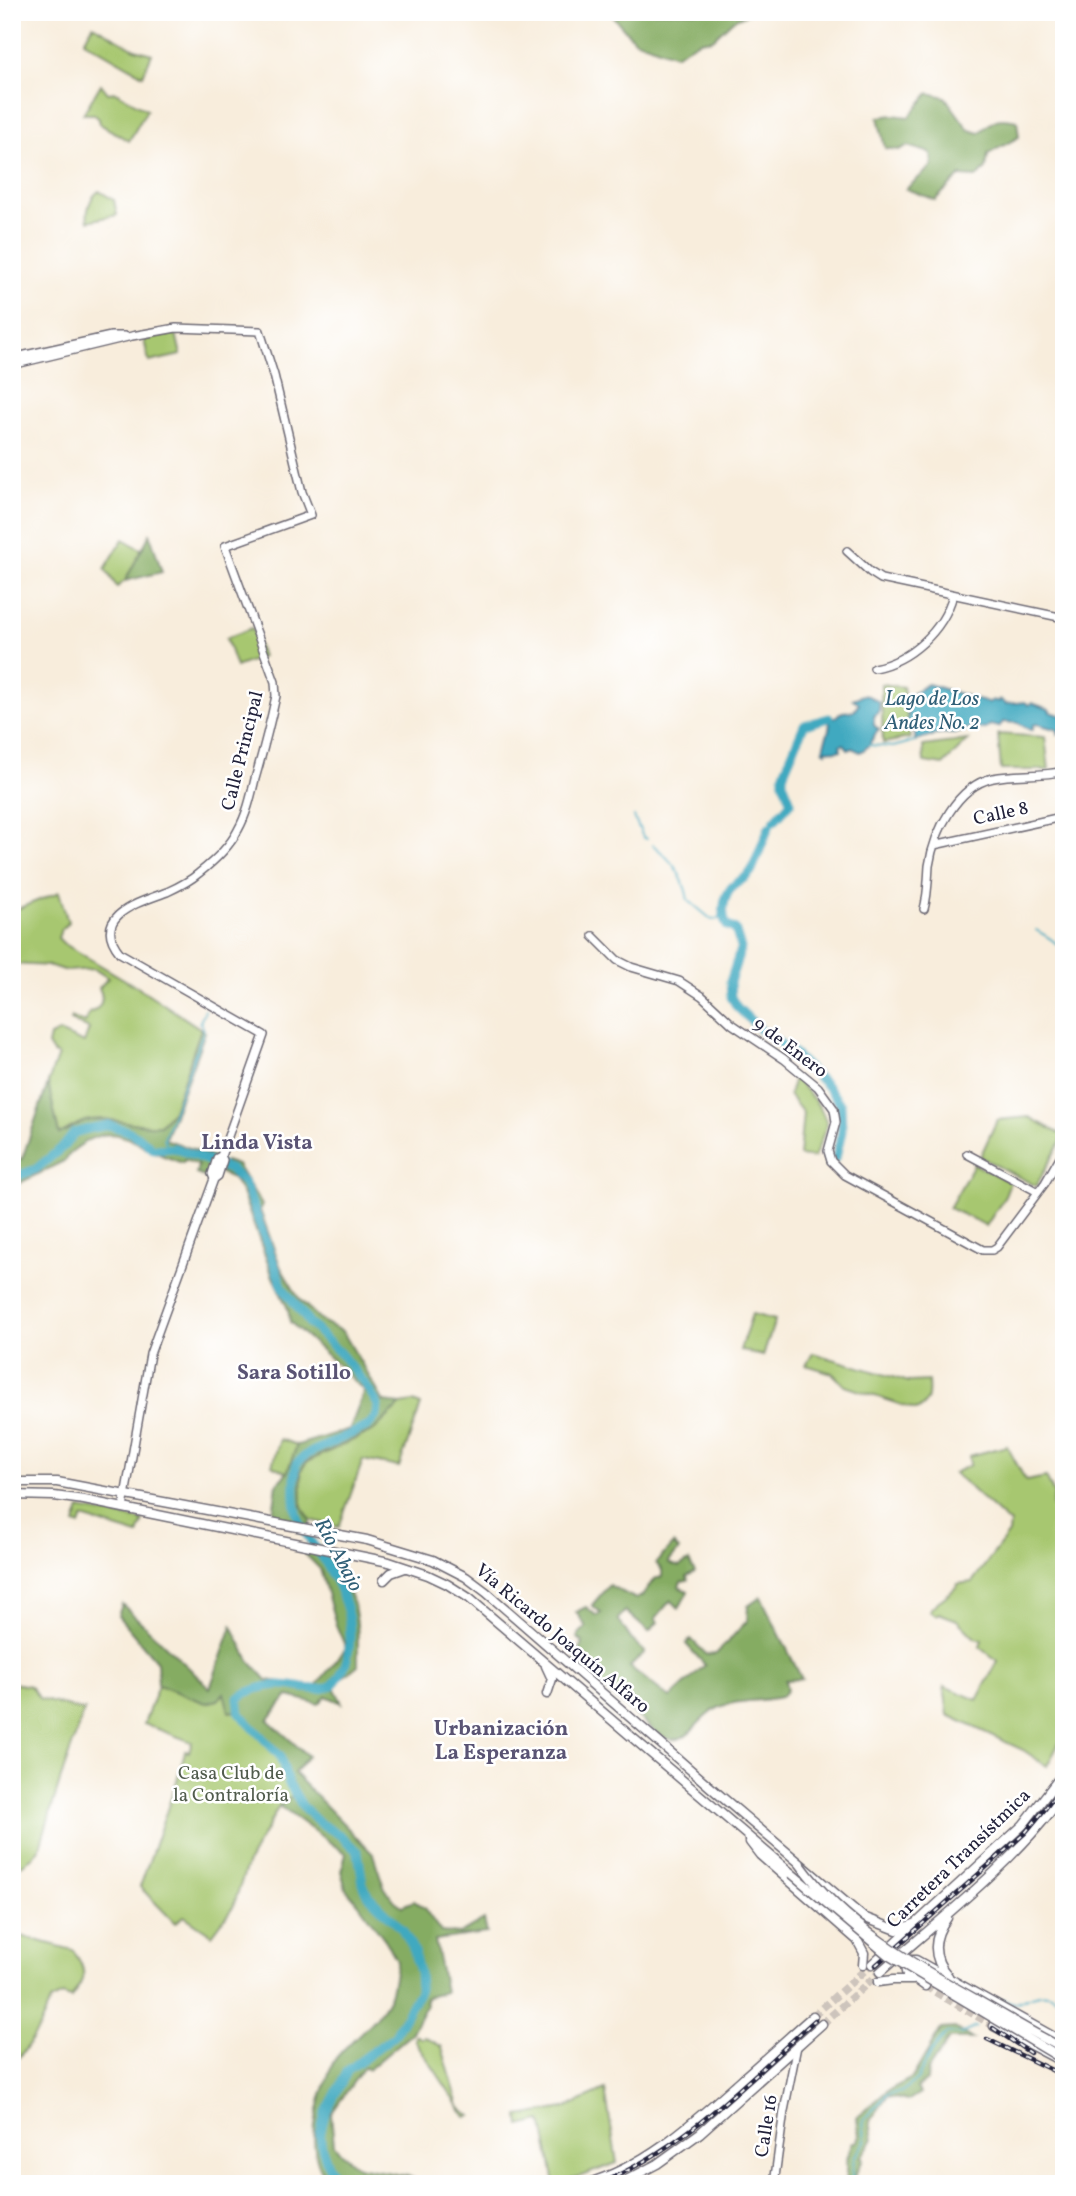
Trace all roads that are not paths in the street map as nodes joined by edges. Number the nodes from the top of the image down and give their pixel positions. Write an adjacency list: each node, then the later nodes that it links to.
1 (132, 336): 2 (street); 3 (street); 17 (street, Calle Principal)
2 (12, 358)
3 (12, 365)
4 (847, 551): 5 (street)
5 (953, 595): 6 (street); 7 (street)
6 (1064, 618)
7 (874, 668)
8 (1064, 771): 10 (street)
9 (1064, 833): 10 (street, Calle 8)
10 (934, 845): 11 (street)
11 (924, 909)
12 (593, 936): 15 (street, 9 de Enero)
13 (1064, 1150): 15 (street)
14 (967, 1154): 15 (street)
15 (1035, 1195)
16 (12, 1482): 17 (main road, Vía Ricardo Joaquín Alfaro)
17 (125, 1494): 19 (street); 20 (main road, Vía Ricardo Joaquín Alfaro)
18 (12, 1495): 19 (main road, Vía Ricardo Joaquín Alfaro)
19 (123, 1508): 22 (main road, Vía Ricardo Joaquín Alfaro)
20 (380, 1544): 21 (main road, Vía Ricardo Joaquín Alfaro); 22 (main road)
21 (393, 1547): 23 (main road); 28 (main road, Vía Ricardo Joaquín Alfaro)
22 (342, 1552): 23 (main road, Vía Ricardo Joaquín Alfaro)
23 (388, 1562): 24 (main road, Vía Ricardo Joaquín Alfaro)
24 (409, 1568): 25 (main road); 26 (main road, Vía Ricardo Joaquín Alfaro)
25 (384, 1580)
26 (535, 1653): 27 (main road, Vía Ricardo Joaquín Alfaro); 29 (main road)
27 (562, 1676): 28 (main road); 32 (main road, Vía Ricardo Joaquín Alfaro)
28 (596, 1688): 33 (main road, Vía Ricardo Joaquín Alfaro)
29 (547, 1693)
30 (1064, 1772): 36 (main road, Carretera Transístmica)
31 (1064, 1794): 34 (main road, Carretera Transístmica)
32 (744, 1833): 37 (main road); 48 (main road, Vía Ricardo Joaquín Alfaro, bridge)
33 (800, 1864): 35 (main road); 47 (main road, bridge)
34 (956, 1905): 38 (main road, Carretera Transístmica); 41 (main road)
35 (863, 1917): 36 (main road); 37 (main road)
36 (916, 1923): 37 (main road, Carretera Transístmica)
37 (854, 1937)
38 (880, 1972)
39 (917, 1981): 40 (main road); 41 (main road); 42 (main road)
40 (878, 1982)
41 (958, 1984): 47 (main road)
42 (925, 1986)
43 (813, 2016): 51 (main road)
44 (822, 2024): 46 (main road)
45 (994, 2026): 48 (main road)
46 (797, 2045): 49 (main road); 50 (street, Calle 16)
47 (1064, 2047)
48 (1064, 2061)
49 (778, 2062): 50 (street, Calle 16); 52 (main road)
50 (791, 2073): 53 (street, Calle 16)
51 (586, 2184)
52 (619, 2184)
53 (774, 2184)

